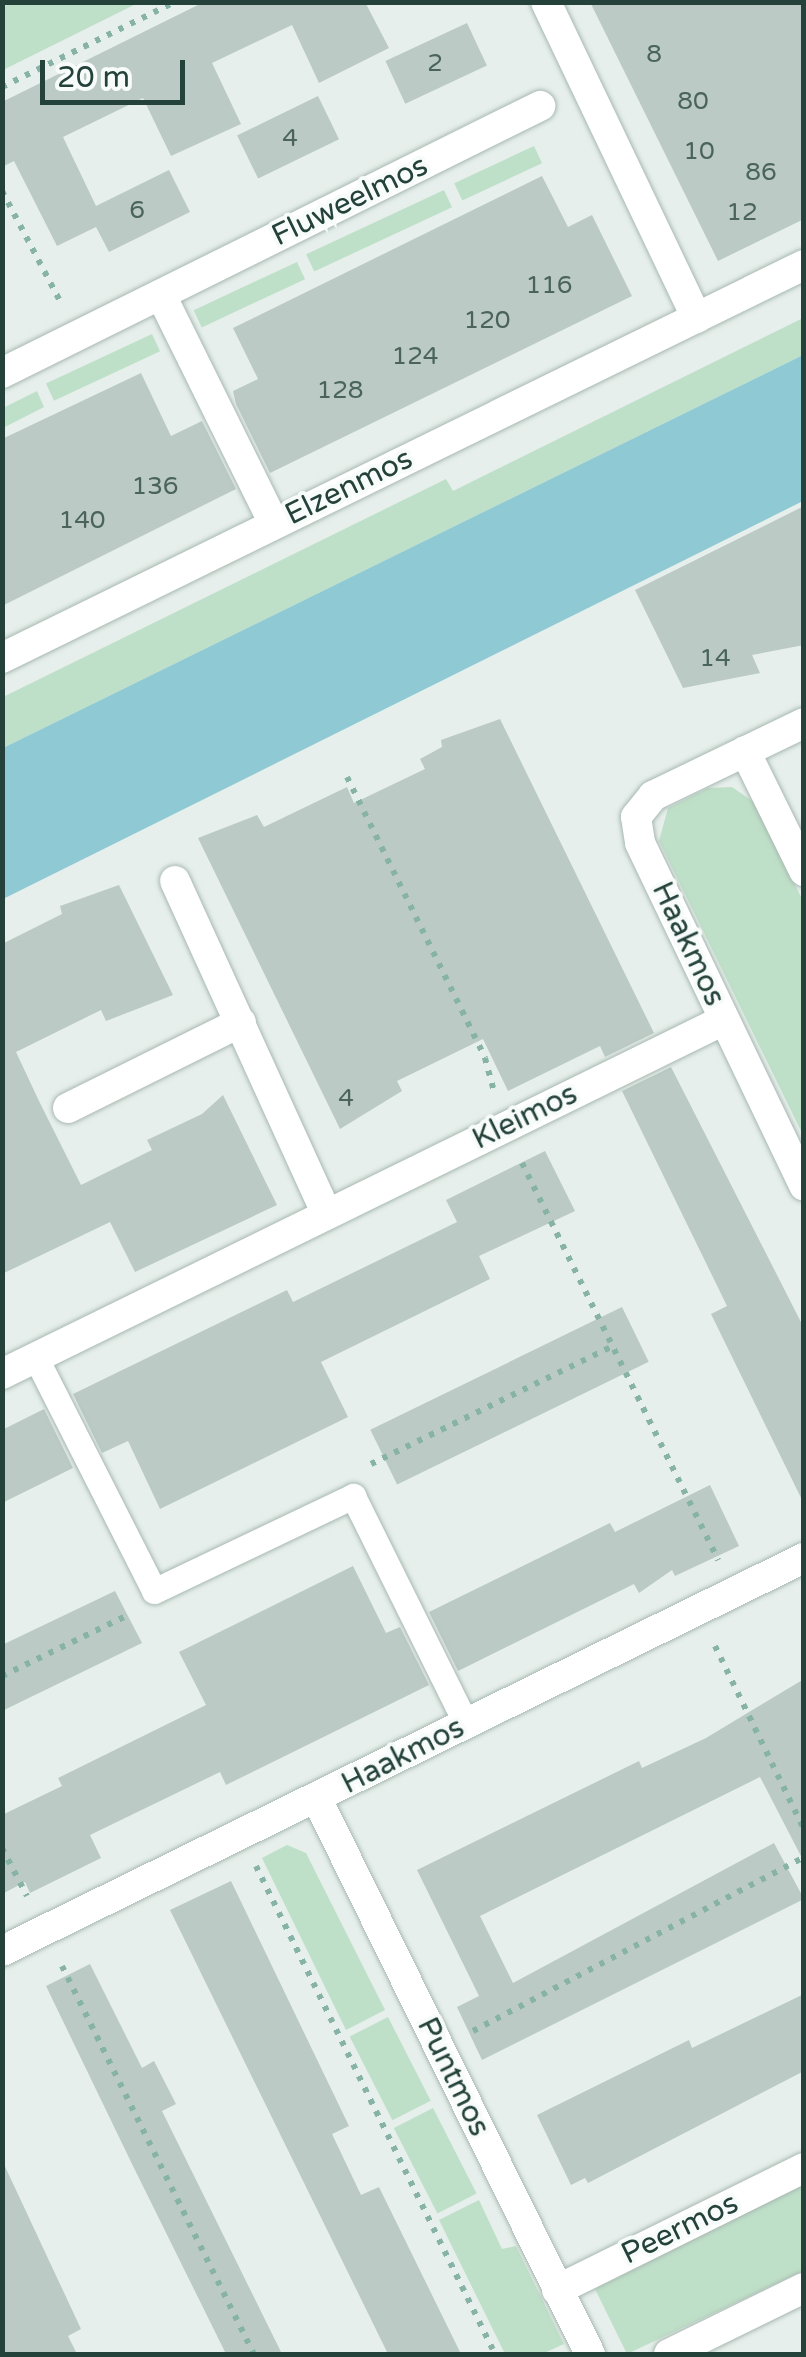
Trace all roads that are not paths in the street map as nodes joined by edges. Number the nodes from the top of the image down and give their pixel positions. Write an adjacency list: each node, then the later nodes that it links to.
1 (546, 2): 5 (street)
2 (540, 106): 4 (street, Fluweelmos)
3 (804, 265): 5 (street, Elzenmos)
4 (161, 294): 6 (street, Fluweelmos); 7 (street)
5 (697, 318): 7 (street, Elzenmos)
6 (2, 373)
7 (274, 524): 8 (street, Elzenmos)
8 (2, 658)
9 (804, 723): 10 (street, Haakmos)
10 (746, 751): 11 (street); 13 (street, Haakmos)
11 (804, 871)
12 (175, 882): 14 (street)
13 (724, 1020): 16 (street, Haakmos); 17 (street, Kleimos)
14 (241, 1022): 15 (street); 17 (street)
15 (68, 1108)
16 (804, 1186)
17 (327, 1214): 18 (street, Kleimos)
18 (36, 1358): 19 (street, Kleimos); 21 (lane)
19 (2, 1374)
20 (804, 1558): 21 (street, Haakmos)
21 (466, 1724): 22 (street, Haakmos)
22 (317, 1799): 23 (street, Haakmos); 26 (street, Puntmos)
23 (2, 1951)
24 (804, 2168): 26 (street, Peermos)
25 (804, 2288): 28 (street)
26 (557, 2290): 27 (street, Puntmos)
27 (590, 2354)
28 (669, 2354)

